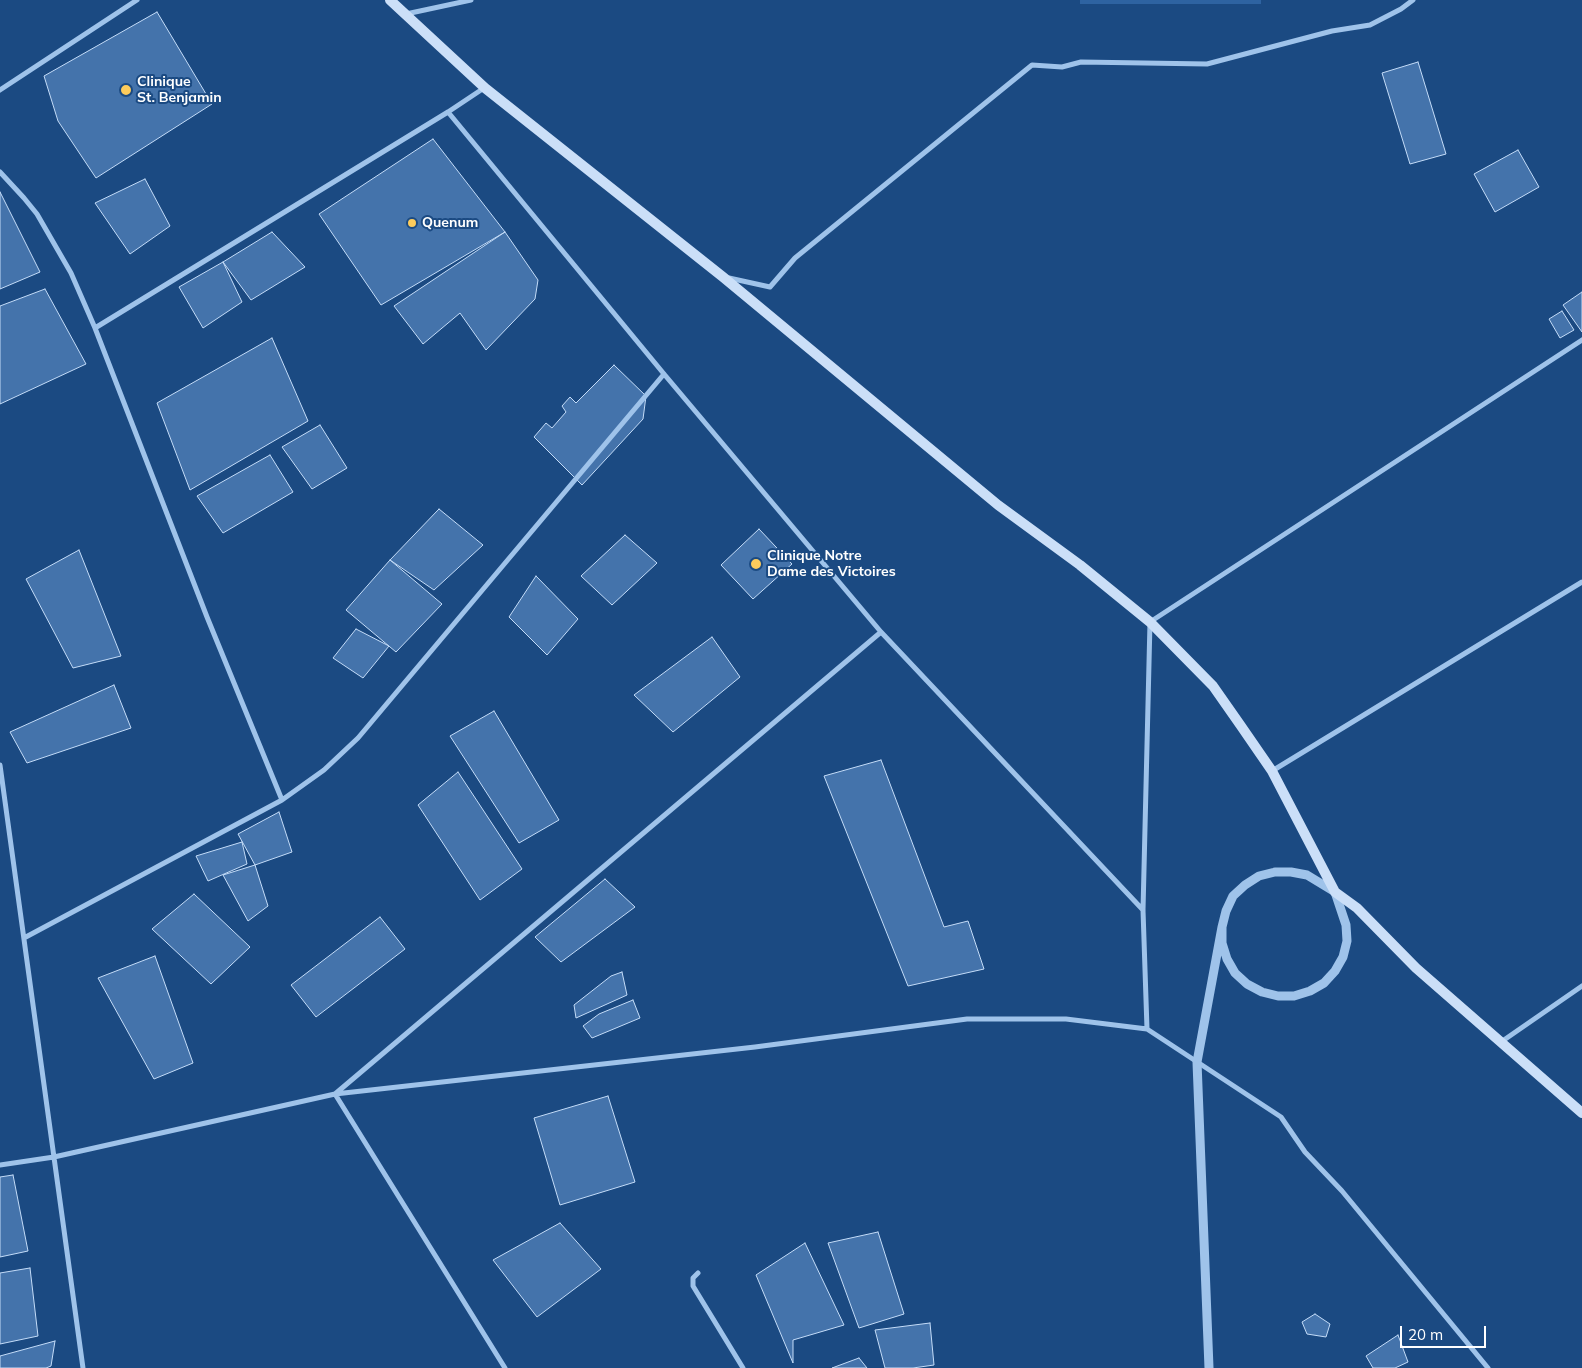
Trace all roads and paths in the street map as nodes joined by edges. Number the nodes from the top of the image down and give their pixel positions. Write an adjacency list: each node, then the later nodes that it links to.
1 (137, 0): 7 (street)
2 (390, 0): 5 (main road)
3 (471, 0): 5 (street)
4 (1413, 0): 10 (street)
5 (405, 14): 6 (main road)
6 (485, 88): 8 (street); 10 (main road)
7 (0, 90)
8 (448, 112): 11 (street); 13 (street)
9 (0, 172): 11 (street)
10 (724, 277): 15 (main road)
11 (95, 328): 19 (street)
12 (1582, 340): 15 (street)
13 (664, 374): 16 (street); 19 (street)
14 (1582, 582): 18 (street)
15 (1150, 622): 18 (main road); 21 (street)
16 (881, 632): 21 (street); 28 (street)
17 (0, 765): 23 (street)
18 (1272, 771): 20 (main road)
19 (282, 800): 23 (street)
20 (1335, 892): 22 (street); 22 (street); 26 (main road)
21 (1143, 910): 25 (street)
22 (1222, 927): 27 (street)
23 (24, 938): 30 (street)
24 (1582, 986): 26 (street)
25 (1147, 1030): 27 (street); 28 (street)
26 (1500, 1042): 29 (main road)
27 (1197, 1062): 36 (street); 37 (street)
28 (335, 1094): 30 (street); 34 (street)
29 (1582, 1113)
30 (54, 1157): 31 (street); 33 (street)
31 (0, 1165)
32 (698, 1272): 35 (street)
33 (83, 1368)
34 (505, 1368)
35 (744, 1368)
36 (1209, 1368)
37 (1488, 1368)

